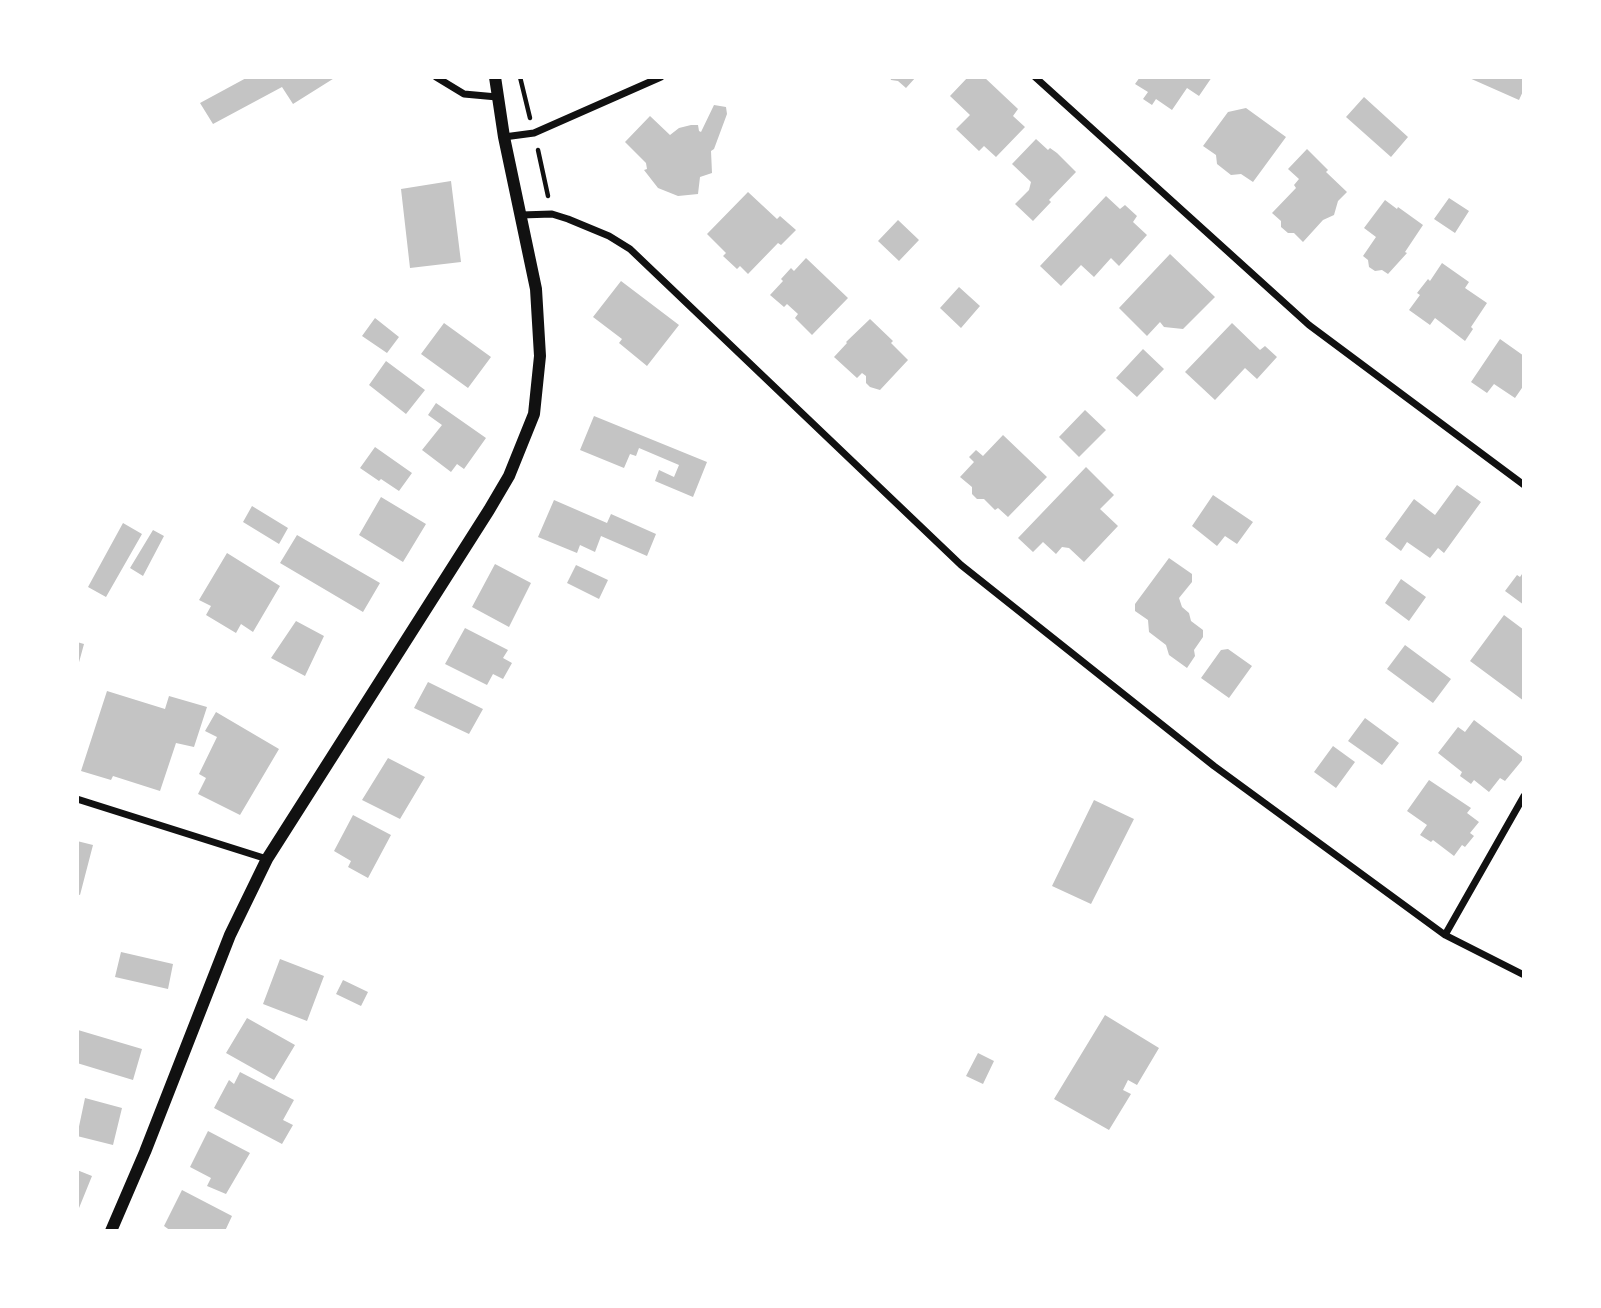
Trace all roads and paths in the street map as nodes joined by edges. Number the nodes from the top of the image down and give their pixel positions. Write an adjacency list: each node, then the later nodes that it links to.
1 (436, 77): 5 (street)
2 (495, 77): 5 (street)
3 (661, 77): 6 (street)
4 (1035, 77): 8 (street)
5 (497, 97): 6 (street)
6 (504, 137): 7 (street)
7 (521, 215): 11 (street); 12 (street)
8 (1524, 485)
9 (1524, 796): 12 (street)
10 (77, 799): 11 (street)
11 (267, 859): 14 (street)
12 (1445, 934): 13 (street)
13 (1524, 975)
14 (111, 1231)

